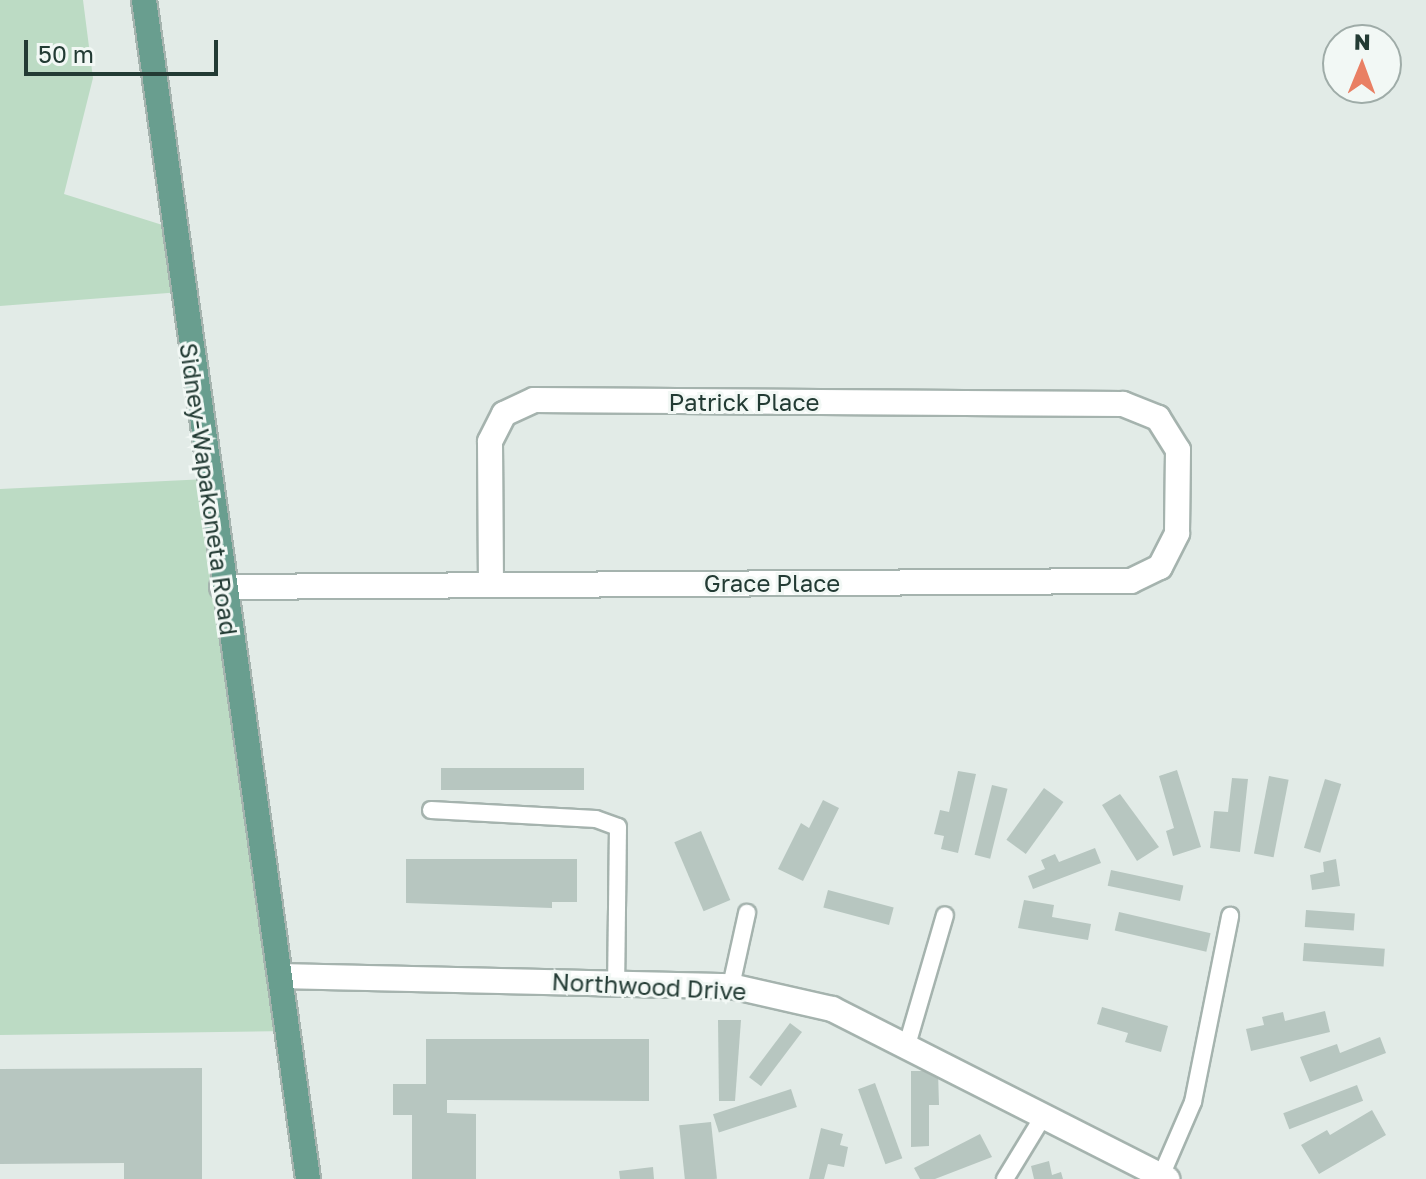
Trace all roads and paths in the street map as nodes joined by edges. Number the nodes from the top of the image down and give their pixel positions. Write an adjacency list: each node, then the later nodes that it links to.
1 (144, 0): 4 (main road, Sidney-Wapakoneta Road)
2 (1158, 418): 3 (street, Grace Place); 3 (street, Patrick Place)
3 (491, 584): 4 (street, Grace Place)
4 (222, 587): 9 (main road, Sidney-Wapakoneta Road)
5 (431, 810): 10 (lane)
6 (747, 913): 11 (lane)
7 (945, 915): 12 (lane)
8 (1230, 916): 14 (lane)
9 (280, 976): 10 (street, Northwood Drive); 15 (main road, Sidney-Wapakoneta Road)
10 (616, 980): 11 (street, Northwood Drive)
11 (731, 986): 12 (street, Northwood Drive)
12 (907, 1045): 13 (street, Northwood Drive)
13 (1044, 1115): 14 (street, Northwood Drive); 16 (lane)
14 (1164, 1178)
15 (308, 1179)
16 (1005, 1179)

